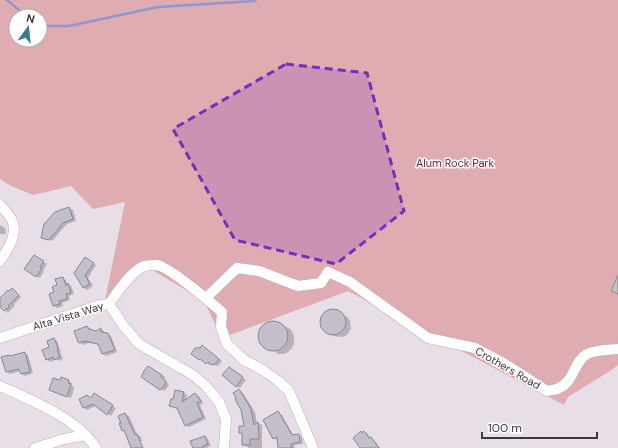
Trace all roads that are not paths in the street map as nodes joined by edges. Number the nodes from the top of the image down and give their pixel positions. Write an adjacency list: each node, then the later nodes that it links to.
1 (0, 205): 2 (street)
2 (0, 262)
3 (206, 298): 4 (street, Alta Vista Way); 6 (street, Crothers Road); 12 (street, Alta Vista Way)
4 (109, 304): 5 (street, Alta Vista Way); 11 (street)
5 (0, 338)
6 (618, 349)
7 (0, 386): 8 (street)
8 (86, 435): 9 (street); 10 (street)
9 (35, 448)
10 (96, 448)
11 (224, 448)
12 (313, 448)

